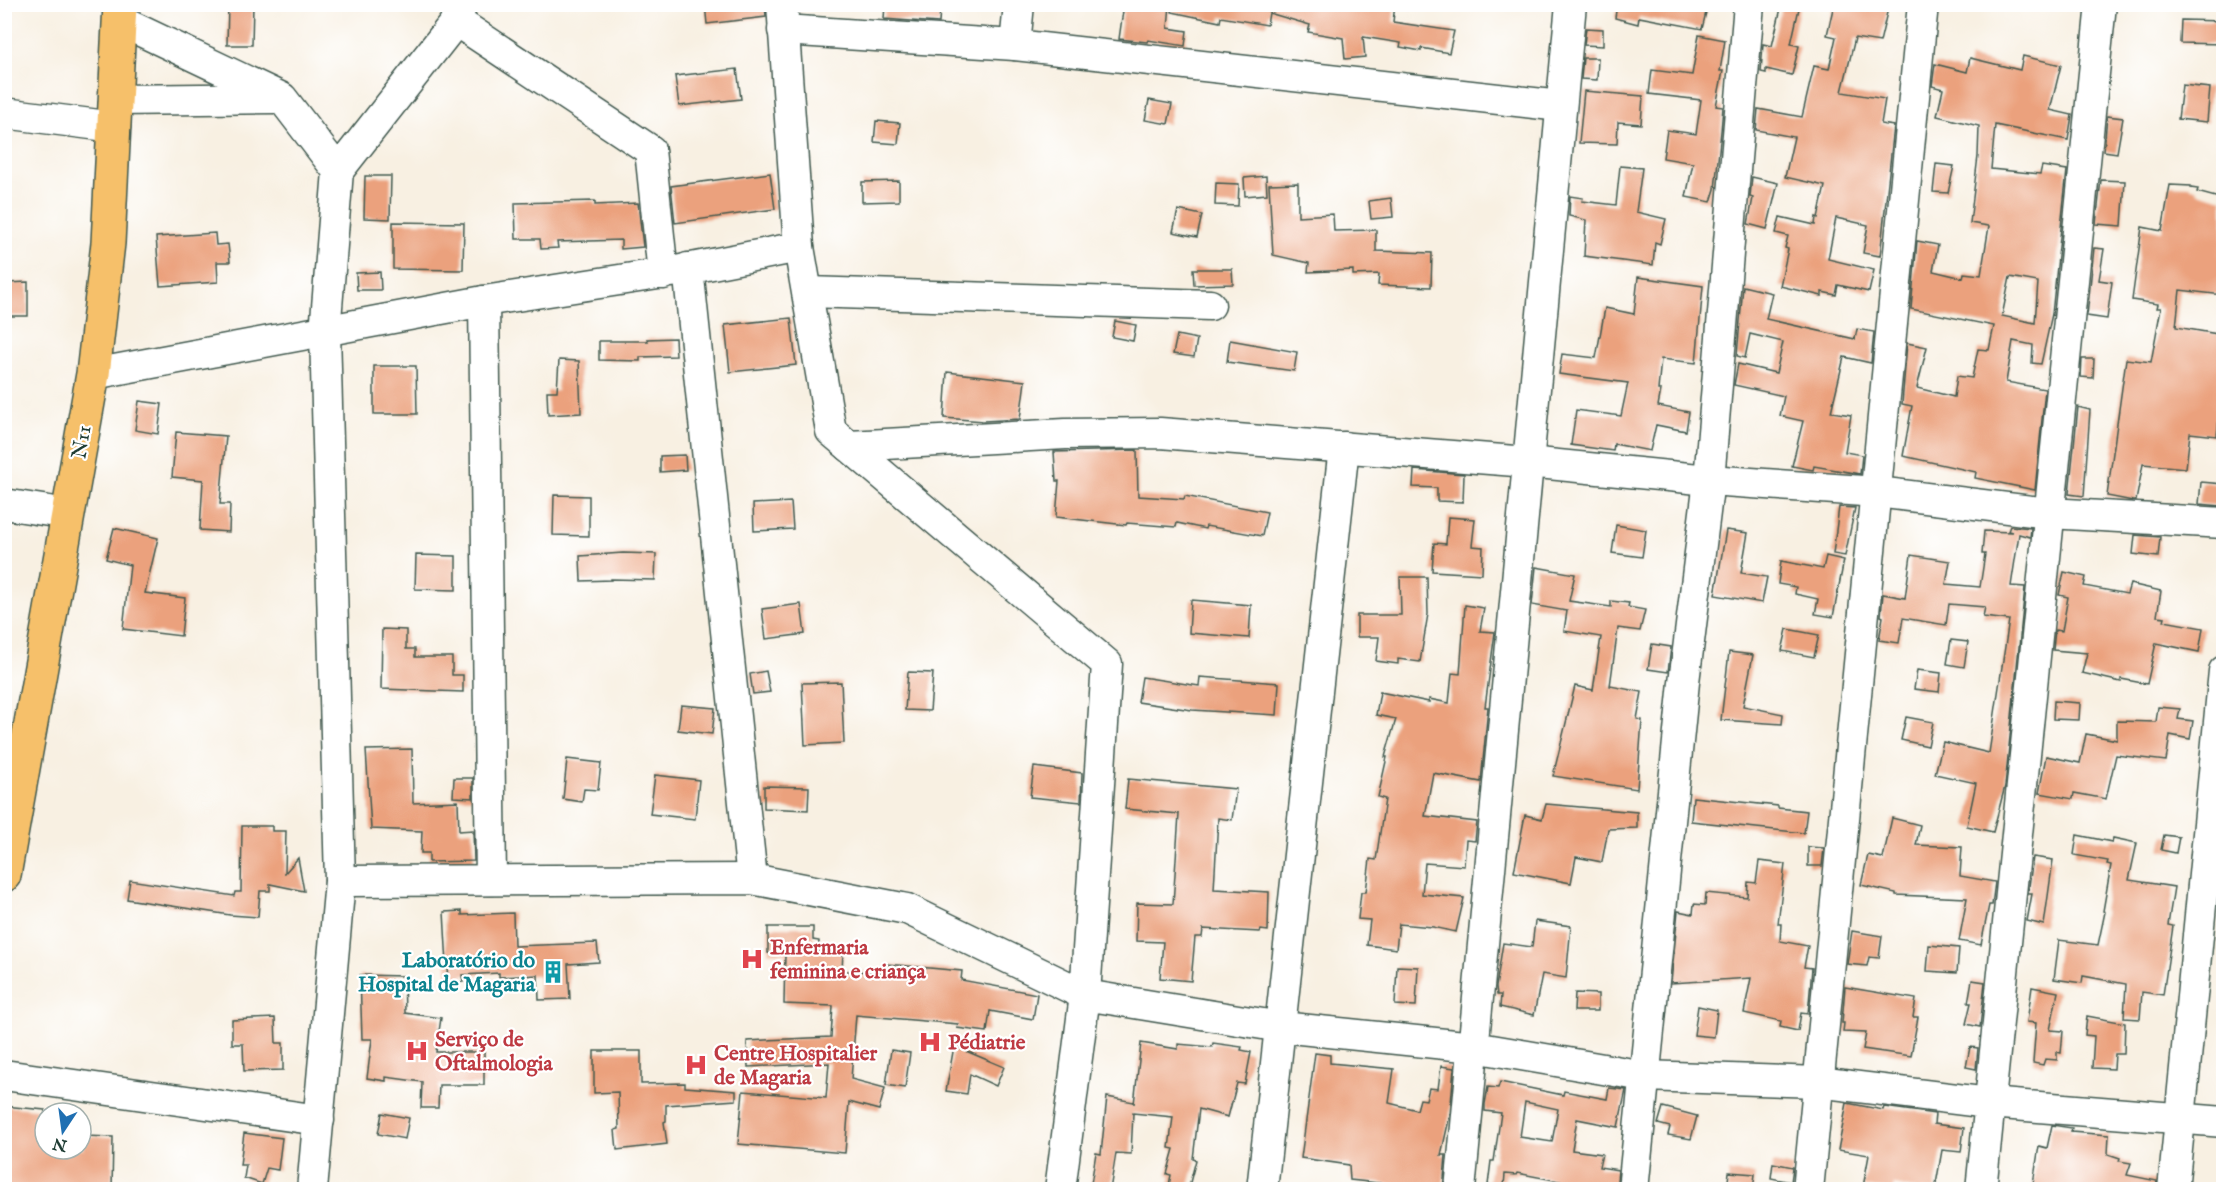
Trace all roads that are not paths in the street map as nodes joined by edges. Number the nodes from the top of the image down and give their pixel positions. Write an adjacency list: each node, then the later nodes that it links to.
1 (1019, 4): 9 (street)
2 (1571, 4): 11 (street)
3 (1749, 4): 25 (street)
4 (1923, 4): 26 (street)
5 (2101, 4): 28 (street)
6 (120, 13): 10 (street); 13 (main road, N11)
7 (459, 13): 14 (street); 16 (street)
8 (782, 17): 9 (street); 15 (street)
9 (1015, 45): 11 (street)
10 (282, 98): 13 (street); 14 (street)
11 (1561, 106): 24 (street)
12 (4, 113): 13 (street)
13 (116, 114): 21 (main road, N11)
14 (338, 171): 20 (street)
15 (799, 248): 16 (street); 17 (street)
16 (675, 271): 18 (street); 33 (street)
17 (808, 291): 19 (street); 22 (street)
18 (484, 301): 20 (street); 34 (street)
19 (1210, 304)
20 (325, 332): 21 (street); 35 (street)
21 (93, 374): 29 (main road, N11)
22 (849, 446): 23 (street); 36 (street)
23 (1344, 447): 24 (street); 37 (street)
24 (1528, 462): 25 (street); 38 (street)
25 (1709, 480): 26 (street); 40 (street)
26 (1876, 492): 28 (street); 41 (street)
27 (4, 504): 29 (street)
28 (2049, 513): 30 (street); 42 (street)
29 (68, 514): 32 (main road, N11)
30 (2223, 523)
31 (2223, 671): 43 (street)
32 (4, 875)
33 (752, 879): 34 (street); 36 (street)
34 (491, 880): 35 (street)
35 (340, 881): 44 (street)
36 (1085, 995): 37 (street); 47 (street)
37 (1281, 1027): 38 (street); 48 (street)
38 (1474, 1047): 40 (street); 49 (street)
39 (4, 1075): 44 (street)
40 (1644, 1076): 41 (street); 50 (street)
41 (1818, 1082): 42 (street); 51 (street)
42 (1989, 1103): 43 (street); 52 (street)
43 (2180, 1119): 45 (street); 53 (street)
44 (318, 1120): 46 (street)
45 (2223, 1122)
46 (312, 1190)
47 (1060, 1190)
48 (1262, 1190)
49 (1460, 1190)
50 (1633, 1190)
51 (1808, 1190)
52 (1981, 1190)
53 (2173, 1190)

